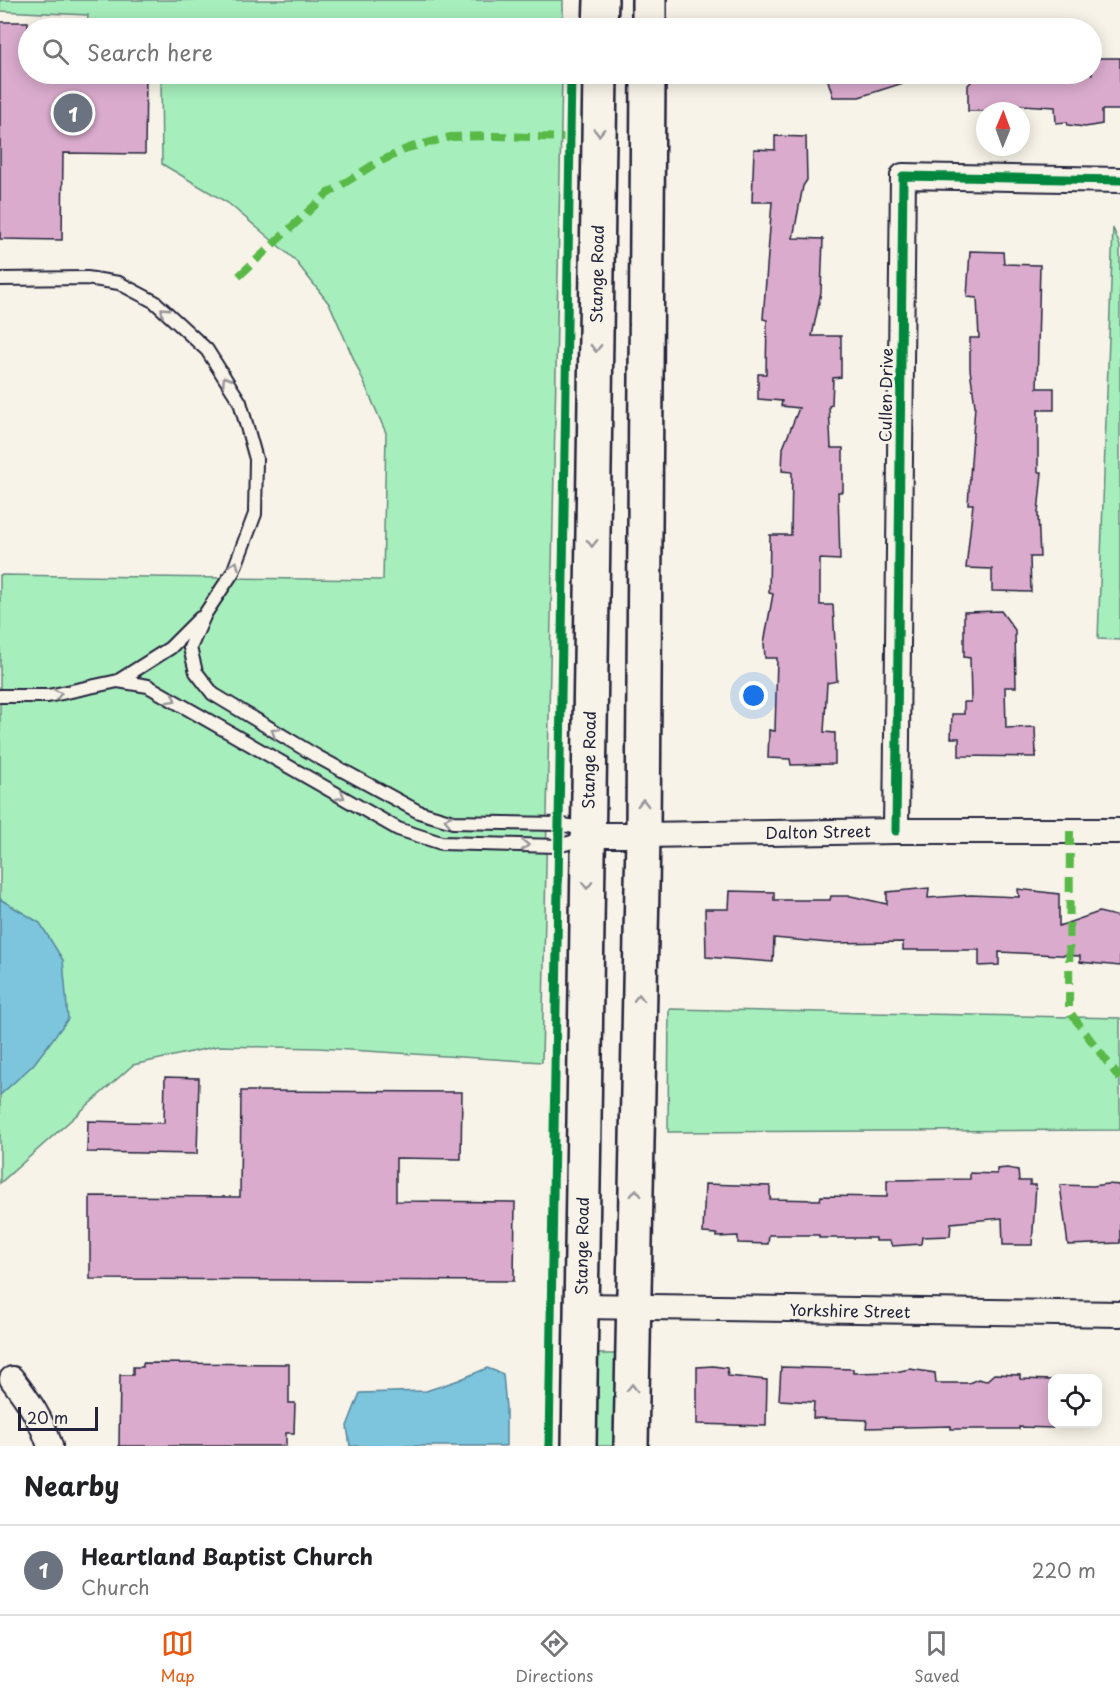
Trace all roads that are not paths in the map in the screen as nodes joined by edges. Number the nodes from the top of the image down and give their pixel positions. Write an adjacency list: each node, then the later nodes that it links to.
1 (601, 0): 3 (main road)
2 (649, 0): 4 (main road)
3 (600, 18)
4 (649, 18)
5 (600, 84): 14 (main road, Stange Road, one-way to 14)
6 (648, 84): 15 (main road, one-way to 6)
7 (1120, 180): 12 (street, Cullen Drive)
8 (0, 279): 9 (lane, one-way to 8)
9 (204, 614): 10 (lane); 14 (lane, one-way to 9)
10 (118, 681): 11 (lane, one-way to 10); 14 (lane, one-way to 14)
11 (0, 696)
12 (896, 831): 13 (street, Dalton Street); 15 (street, Dalton Street)
13 (1120, 831)
14 (588, 835): 15 (street, Dalton Street); 16 (main road, Stange Road, one-way to 16)
15 (643, 835): 17 (main road, one-way to 15)
16 (581, 1306): 17 (street, Yorkshire Street); 21 (main road, Stange Road)
17 (633, 1308): 18 (street, Yorkshire Street); 22 (main road, one-way to 17)
18 (1120, 1314)
19 (12, 1379): 20 (street)
20 (50, 1446)
21 (579, 1446)
22 (631, 1446)

